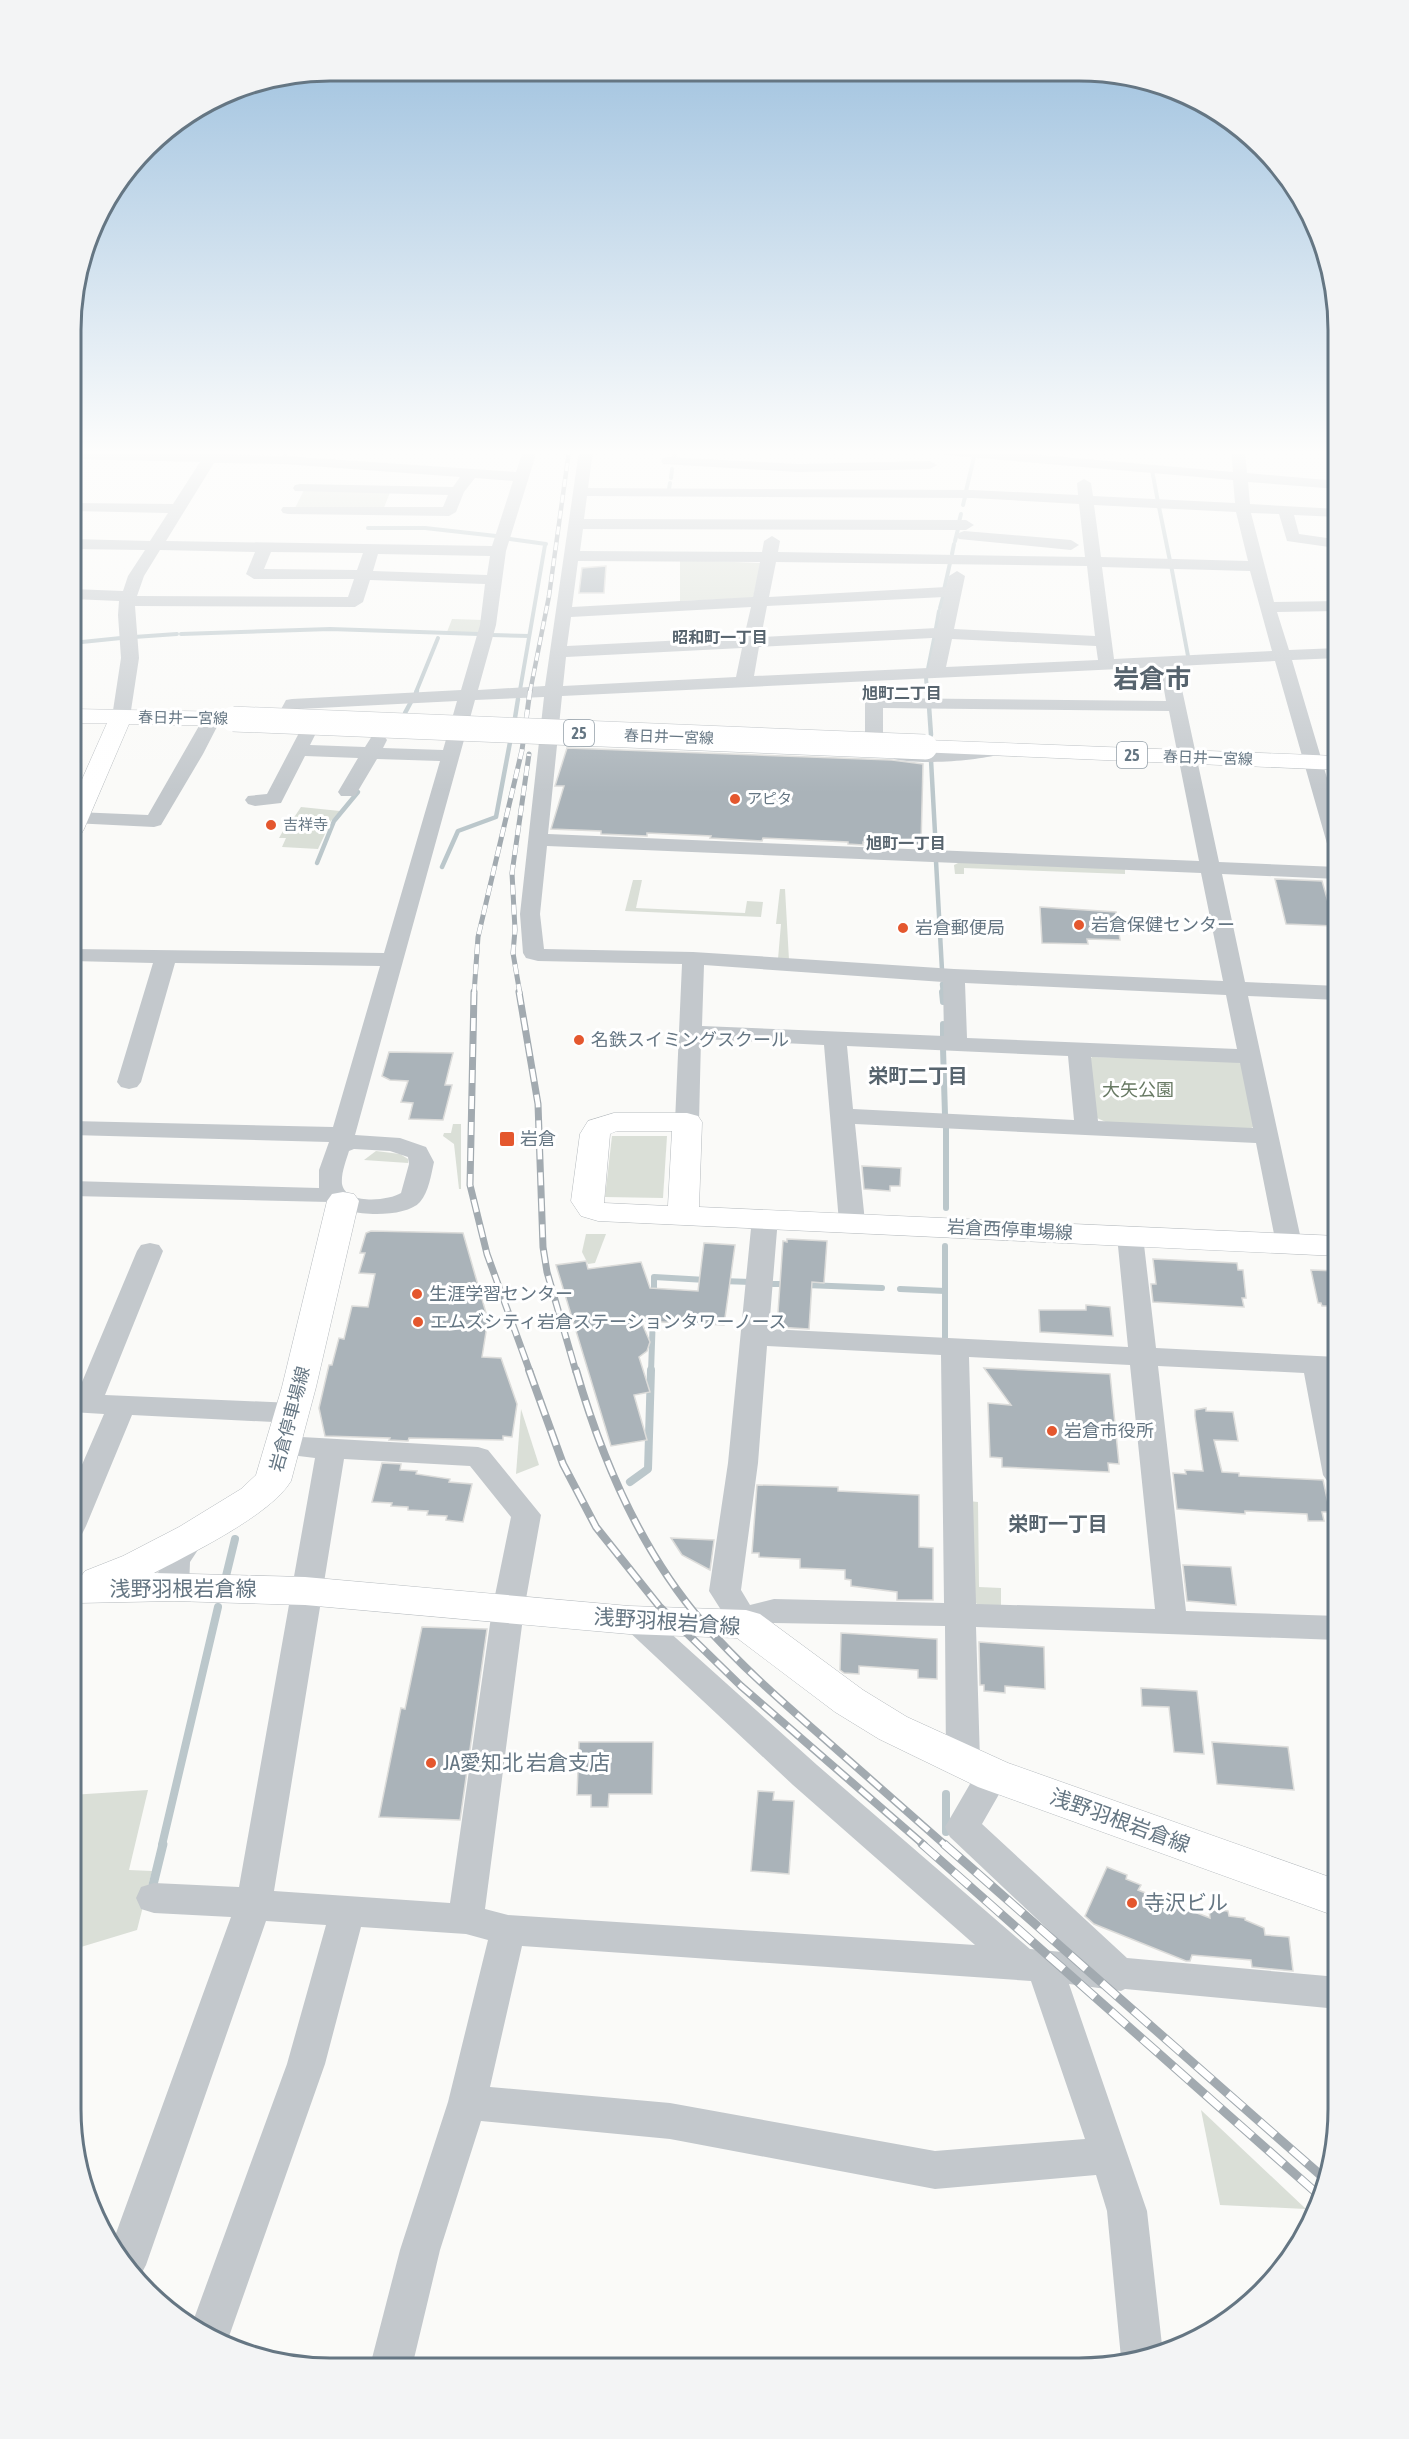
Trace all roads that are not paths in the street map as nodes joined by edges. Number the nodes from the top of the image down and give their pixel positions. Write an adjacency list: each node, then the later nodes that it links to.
1 (142, 565): 16 (street)
2 (259, 565): 11 (street)
3 (367, 565): 12 (street)
4 (497, 565): 13 (street)
5 (571, 565): 21 (street)
6 (767, 565): 18 (street)
7 (959, 565): 14 (street)
8 (1094, 565): 23 (street)
9 (1219, 565): 10 (street)
10 (1257, 566): 20 (street)
11 (254, 574): 12 (street); 17 (street)
12 (364, 574): 13 (street); 17 (street)
13 (495, 580): 34 (street)
14 (953, 592): 18 (street); 22 (street)
15 (81, 595): 16 (street)
16 (128, 599): 17 (street); 39 (street)
17 (241, 601)
18 (760, 601): 21 (street); 24 (street)
19 (1328, 606): 20 (street)
20 (1268, 608): 27 (street)
21 (564, 612): 25 (street)
22 (944, 633): 23 (street); 24 (street); 30 (street)
23 (1104, 641): 29 (street)
24 (752, 642): 25 (street); 32 (street)
25 (558, 652): 33 (street)
26 (1328, 653): 27 (street)
27 (1282, 655): 28 (street); 52 (street)
28 (1167, 661): 29 (street); 36 (street)
29 (1107, 664): 30 (street)
30 (936, 672): 31 (street)
31 (874, 676): 32 (street); 35 (street)
32 (744, 682): 33 (street)
33 (553, 691): 34 (street); 43 (street)
34 (468, 696): 37 (street); 46 (street)
35 (874, 703): 36 (street); 45 (street)
36 (1176, 706): 51 (street)
37 (288, 712): 40 (street); 46 (street)
38 (81, 716): 39 (main road)
39 (121, 717): 40 (main road, 春日井一宮線 / 25); 56 (main road, 春日井一宮線)
40 (175, 718): 41 (main road, 春日井一宮線 / 25)
41 (221, 719): 42 (street); 47 (main road, 春日井一宮線 / 25, bridge); 58 (street)
42 (307, 732): 44 (street); 48 (street)
43 (548, 733): 45 (street); 49 (street); 59 (street)
44 (381, 735): 46 (street); 50 (street)
45 (874, 736): 47 (street)
46 (455, 738): 50 (street); 65 (street)
47 (936, 747): 49 (main road, 春日井一宮線 / 25)
48 (299, 750): 50 (street); 55 (street)
49 (1002, 750): 51 (main road, 春日井一宮線 / 25)
50 (371, 753): 54 (street)
51 (1186, 757): 52 (main road, 春日井一宮線 / 25); 60 (street)
52 (1314, 762): 53 (main road, 春日井一宮線 / 25); 57 (street)
53 (1328, 763)
54 (348, 792)
55 (255, 800)
56 (81, 806)
57 (1328, 811)
58 (81, 824)
59 (537, 840): 60 (street); 64 (street)
60 (1210, 868): 61 (street); 67 (street)
61 (1328, 873)
62 (81, 955): 63 (street)
63 (166, 956): 65 (street); 74 (street)
64 (693, 958): 66 (street); 69 (street)
65 (392, 960): 80 (street)
66 (954, 976): 67 (street); 71 (street)
67 (1235, 988): 68 (street); 73 (street)
68 (1328, 993)
69 (690, 1032): 70 (street); 76 (street)
70 (835, 1039): 71 (street); 75 (street)
71 (956, 1044): 72 (street)
72 (1079, 1049): 73 (street); 77 (street)
73 (1250, 1057): 79 (street)
74 (129, 1082)
75 (842, 1116): 77 (street); 85 (street)
76 (687, 1122): 83 (main road); 83 (main road, 岩倉西停車場線)
77 (1087, 1127): 79 (street)
78 (81, 1128): 80 (street)
79 (1266, 1136): 87 (street)
80 (341, 1140): 82 (street); 82 (street)
81 (81, 1189): 82 (street)
82 (339, 1198): 97 (main road, 岩倉停車場線)
83 (682, 1214): 84 (main road, 岩倉西停車場線)
84 (765, 1218): 85 (main road, 岩倉西停車場線); 90 (street)
85 (852, 1222): 86 (main road, 岩倉西停車場線)
86 (1130, 1236): 87 (main road, 岩倉西停車場線); 92 (street)
87 (1290, 1244): 88 (main road, 岩倉西停車場線)
88 (1328, 1246)
89 (150, 1251): 94 (street)
90 (754, 1337): 91 (street); 110 (street)
91 (955, 1347): 92 (street); 107 (street)
92 (1143, 1356): 93 (street); 109 (street)
93 (1327, 1365)
94 (81, 1399)
95 (81, 1403): 96 (street)
96 (122, 1405): 97 (street); 100 (street)
97 (293, 1413): 98 (main road, 岩倉停車場線)
98 (284, 1446): 99 (street); 101 (main road, 岩倉停車場線)
99 (331, 1449): 105 (street); 106 (street)
100 (81, 1502)
101 (192, 1536): 102 (street); 103 (main road, 岩倉停車場線)
102 (174, 1587): 104 (main road, 浅野羽根岩倉線); 105 (main road, 浅野羽根岩倉線)
103 (81, 1588)
104 (81, 1590)
105 (305, 1591): 106 (main road, 浅野羽根岩倉線); 115 (street)
106 (508, 1610): 108 (main road, 浅野羽根岩倉線); 117 (street)
107 (960, 1615): 109 (street); 110 (street); 112 (street)
108 (636, 1620): 110 (main road, 浅野羽根岩倉線); 119 (street)
109 (1172, 1622): 111 (street)
110 (746, 1624): 112 (main road, 浅野羽根岩倉線)
111 (1328, 1628)
112 (978, 1768): 113 (main road, 浅野羽根岩倉線); 120 (street)
113 (1328, 1895)
114 (154, 1898): 115 (street)
115 (254, 1904): 116 (street); 124 (street)
116 (347, 1912): 117 (street); 125 (street)
117 (465, 1919): 118 (street)
118 (508, 1930): 119 (street); 122 (street)
119 (1033, 1966): 120 (street); 123 (street)
120 (1121, 1975): 121 (street)
121 (1328, 1992)
122 (467, 2102): 123 (street); 127 (street)
123 (1110, 2155): 126 (street)
124 (129, 2254)
125 (212, 2328)
126 (1141, 2350)
127 (393, 2358)

